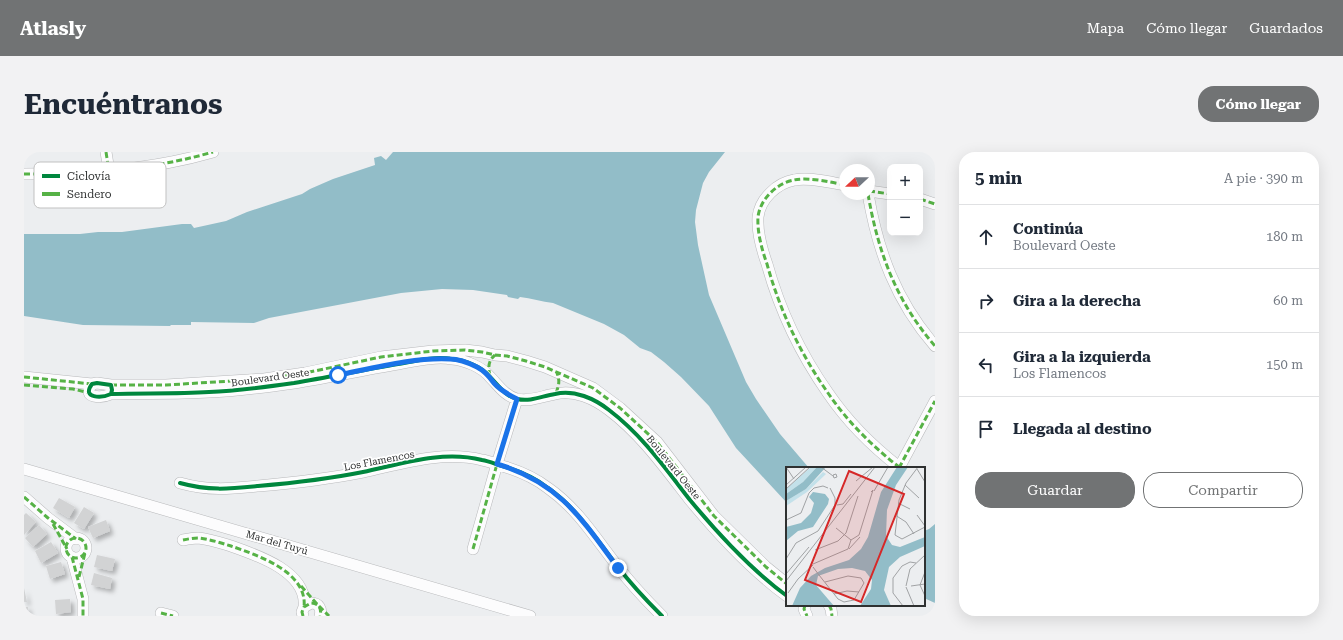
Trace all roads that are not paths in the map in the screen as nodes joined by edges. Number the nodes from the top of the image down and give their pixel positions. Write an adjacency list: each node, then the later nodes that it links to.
1 (106, 152): 3 (street)
2 (210, 152): 4 (street)
3 (108, 162)
4 (166, 163)
5 (839, 184): 23 (street)
6 (875, 192): 7 (street)
7 (887, 194)
8 (869, 200): 11 (street)
9 (923, 200): 10 (street)
10 (935, 204)
11 (935, 346)
12 (495, 355): 13 (street, Boulevard Oeste); 14 (street, Boulevard Oeste); 15 (street)
13 (407, 358): 15 (street, Boulevard Oeste); 17 (street, Boulevard Oeste)
14 (557, 373): 18 (street); 21 (street, Boulevard Oeste)
15 (490, 376): 19 (street, Boulevard Oeste)
16 (24, 377): 17 (street)
17 (31, 383)
18 (556, 393): 19 (street, Boulevard Oeste); 21 (street, Boulevard Oeste)
19 (517, 399): 22 (street)
20 (935, 401): 24 (street)
21 (631, 422): 29 (street, Boulevard Oeste)
22 (497, 464): 26 (street, Los Flamencos); 32 (street); 46 (street, Los Flamencos)
23 (898, 467)
24 (900, 467)
25 (24, 469): 45 (street, Mar del Tuyú)
26 (180, 483)
27 (24, 497): 28 (street)
28 (48, 518): 30 (street); 34 (street)
29 (711, 518): 37 (street, Boulevard Oeste); 38 (street, Boulevard Oeste)
30 (76, 539): 33 (street); 34 (street)
31 (183, 540): 36 (street)
32 (473, 549)
33 (85, 552): 34 (street); 35 (street)
34 (69, 553): 35 (street)
35 (79, 578): 42 (street)
36 (296, 582): 39 (street); 40 (street)
37 (786, 583)
38 (786, 595)
39 (318, 609): 40 (street); 44 (street)
40 (302, 612)
41 (161, 613): 43 (street)
42 (83, 616)
43 (173, 616)
44 (329, 616)
45 (530, 616)
46 (662, 616)

